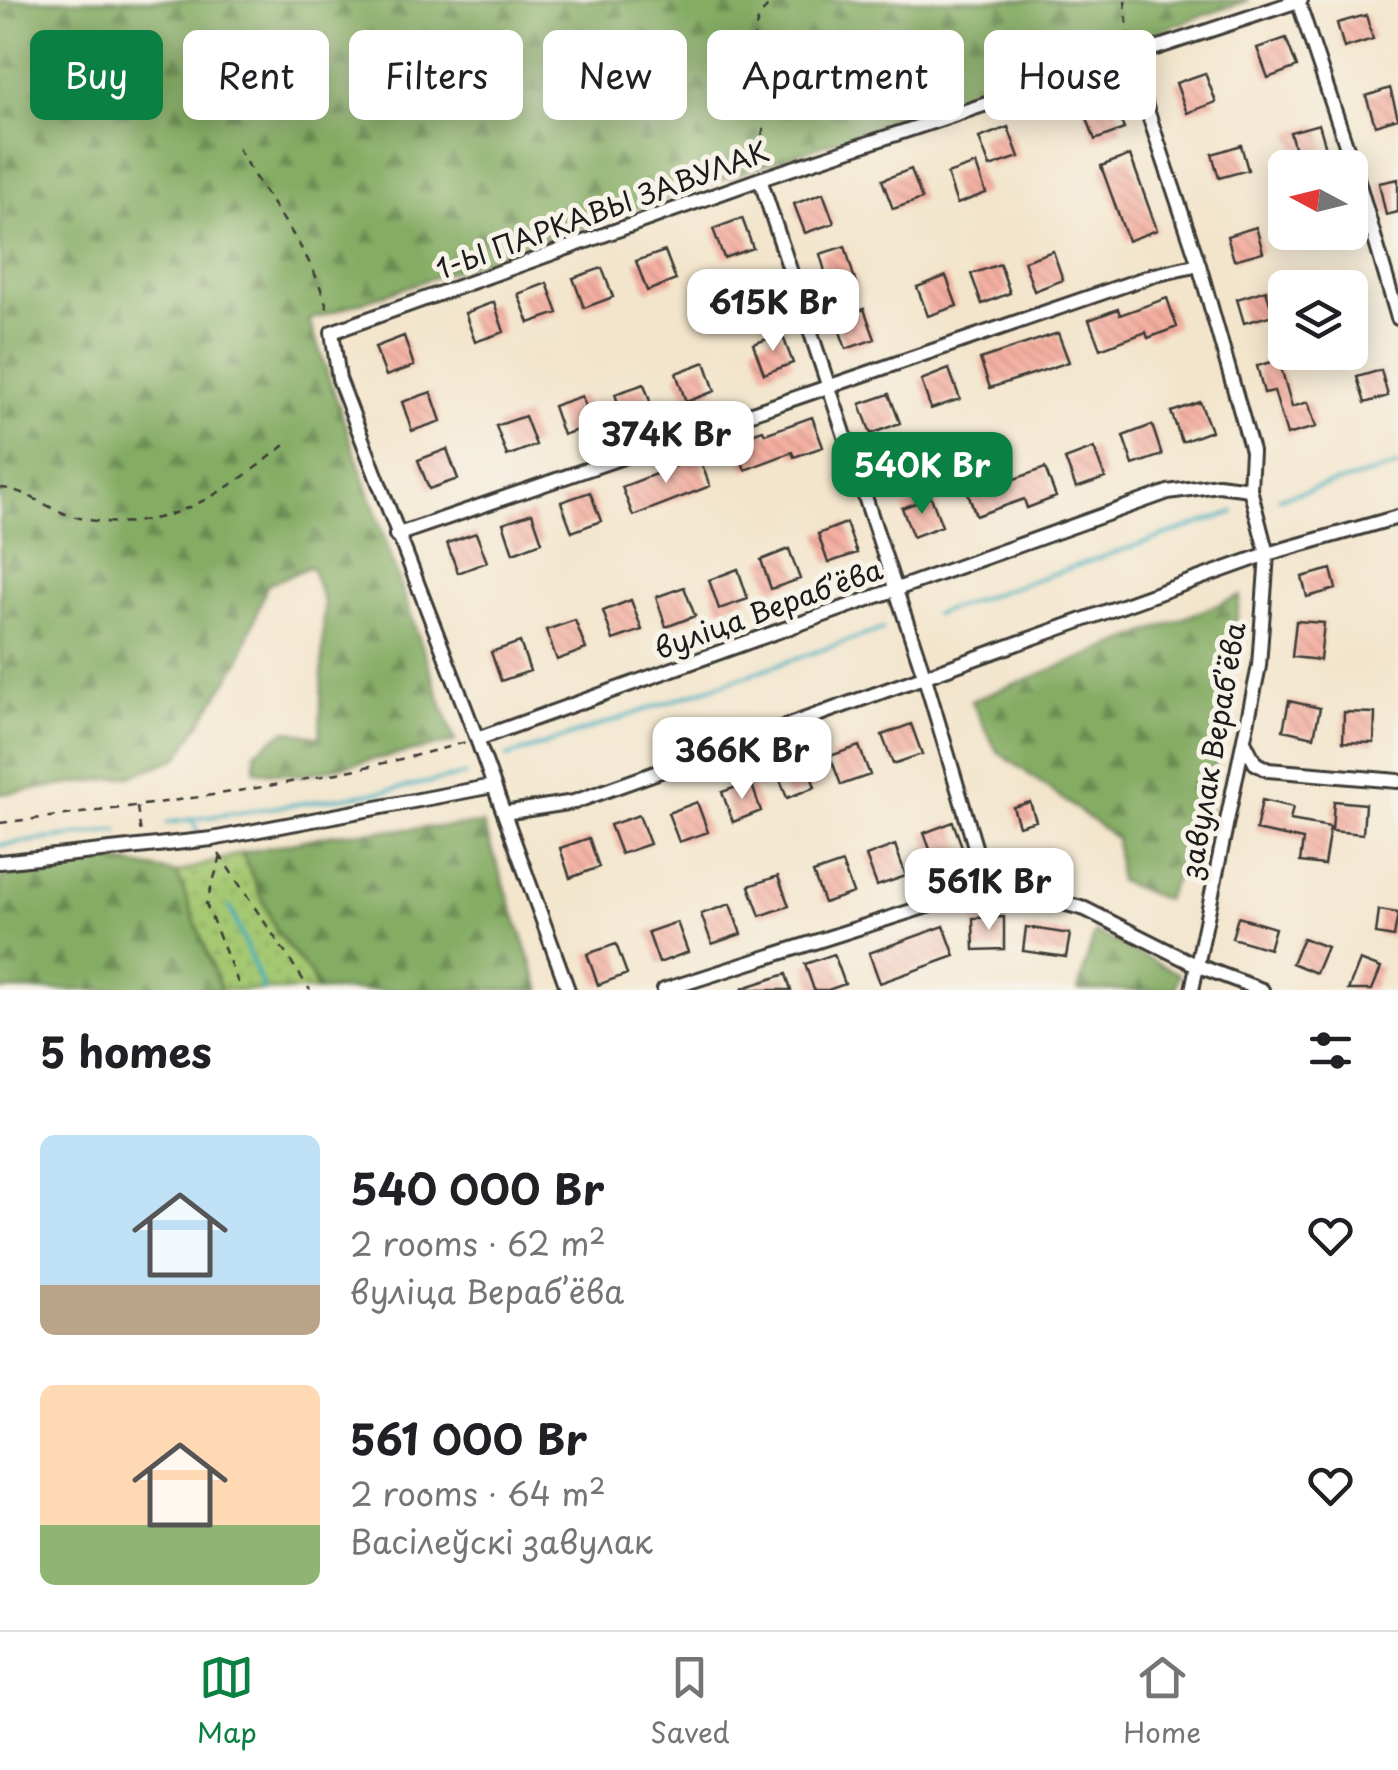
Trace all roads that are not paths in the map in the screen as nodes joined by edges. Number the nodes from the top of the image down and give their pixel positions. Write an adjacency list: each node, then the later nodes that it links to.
1 (1300, 0): 2 (street, 1-Ы ПАРКАВЫ ЗАВУЛАК); 7 (street)
2 (1156, 50)
3 (984, 106): 5 (street, 1-Ы ПАРКАВЫ ЗАВУЛАК)
4 (1150, 120): 6 (street, завулак Верабʼёва)
5 (760, 179): 8 (street); 11 (street, 1-Ы ПАРКАВЫ ЗАВУЛАК)
6 (1198, 265): 8 (street); 9 (street, завулак Верабʼёва)
7 (1398, 318)
8 (831, 386): 11 (street); 13 (street)
9 (1250, 489): 12 (street, завулак Верабʼёва); 13 (street, вуліца Верабʼёва)
10 (1398, 518): 12 (street)
11 (396, 535): 15 (street)
12 (1267, 554): 14 (street); 16 (street, завулак Верабʼёва)
13 (895, 590): 14 (street); 15 (street, вуліца Верабʼёва)
14 (925, 678): 19 (street); 21 (street)
15 (477, 739): 18 (street)
16 (1245, 743): 17 (street); 22 (street, завулак Верабʼёва)
17 (1398, 781)
18 (493, 786): 19 (street); 20 (street)
19 (504, 813): 23 (street)
20 (0, 862)
21 (987, 888): 22 (street); 24 (street)
22 (1196, 964): 25 (street, завулак Верабʼёва); 26 (street)
23 (568, 990)
24 (664, 990)
25 (1192, 990)
26 (1262, 990)

